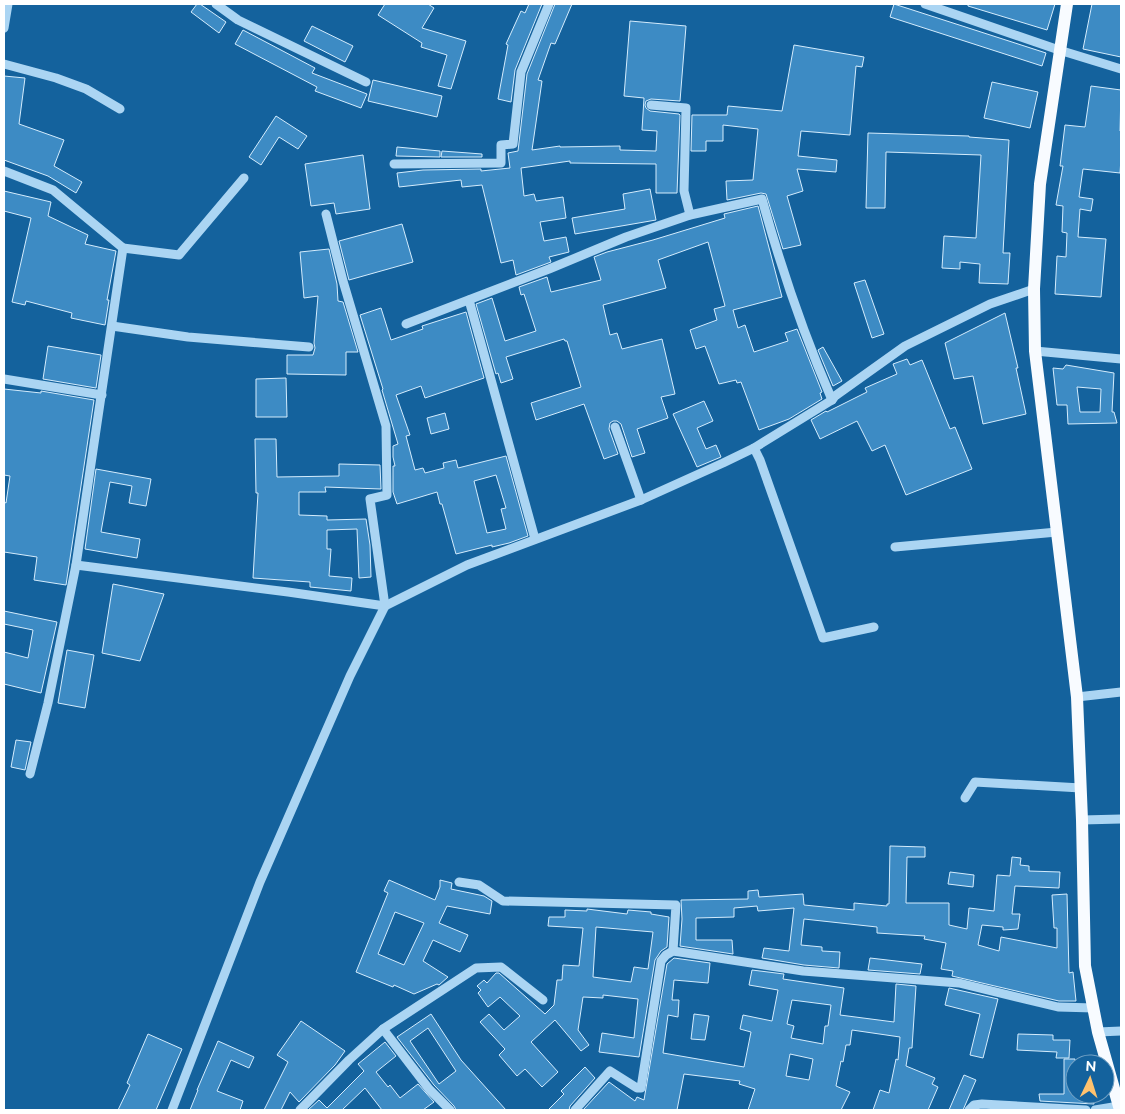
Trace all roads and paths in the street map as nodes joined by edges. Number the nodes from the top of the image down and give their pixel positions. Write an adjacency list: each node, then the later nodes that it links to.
1 (8, 4): 6 (street)
2 (216, 4): 10 (street)
3 (549, 4): 13 (street)
4 (926, 4): 7 (street)
5 (1067, 4): 7 (main road)
6 (4, 28)
7 (1059, 50): 9 (street); 19 (main road)
8 (4, 64): 12 (street)
9 (1121, 69)
10 (366, 82)
11 (651, 105): 17 (street)
12 (120, 109)
13 (394, 164)
14 (4, 172): 18 (street)
15 (244, 178): 18 (street)
16 (326, 214): 36 (street)
17 (690, 215): 20 (street); 28 (street)
18 (123, 248): 22 (street)
19 (1034, 289): 24 (main road); 28 (street)
20 (469, 300): 21 (street); 33 (street)
21 (406, 324)
22 (112, 326): 23 (street); 27 (street)
23 (309, 347)
24 (1035, 350): 25 (street); 32 (main road)
25 (1121, 359)
26 (4, 379): 27 (street)
27 (102, 395): 35 (street)
28 (832, 400): 30 (street)
29 (615, 427): 31 (street)
30 (754, 448): 31 (street); 37 (street)
31 (641, 500): 33 (street)
32 (1056, 532): 34 (street); 39 (main road)
33 (535, 539): 36 (street)
34 (895, 547)
35 (76, 565): 36 (street); 40 (street)
36 (385, 606): 53 (street)
37 (874, 627)
38 (1121, 692): 39 (street)
39 (1077, 697): 41 (main road)
40 (30, 774)
41 (1081, 788): 42 (street); 44 (main road)
42 (965, 798)
43 (1121, 819): 44 (street)
44 (1082, 820): 48 (main road)
45 (458, 882): 46 (street)
46 (673, 951): 48 (street); 56 (street)
47 (543, 1000): 49 (street)
48 (1094, 1008): 50 (main road)
49 (383, 1029): 54 (street); 55 (street)
50 (1098, 1032): 51 (street); 52 (main road)
51 (1121, 1032)
52 (1120, 1108): 59 (street)
53 (172, 1110)
54 (300, 1110)
55 (450, 1110)
56 (575, 1110)
57 (969, 1110): 58 (street)
58 (1086, 1110)
59 (1096, 1110)

